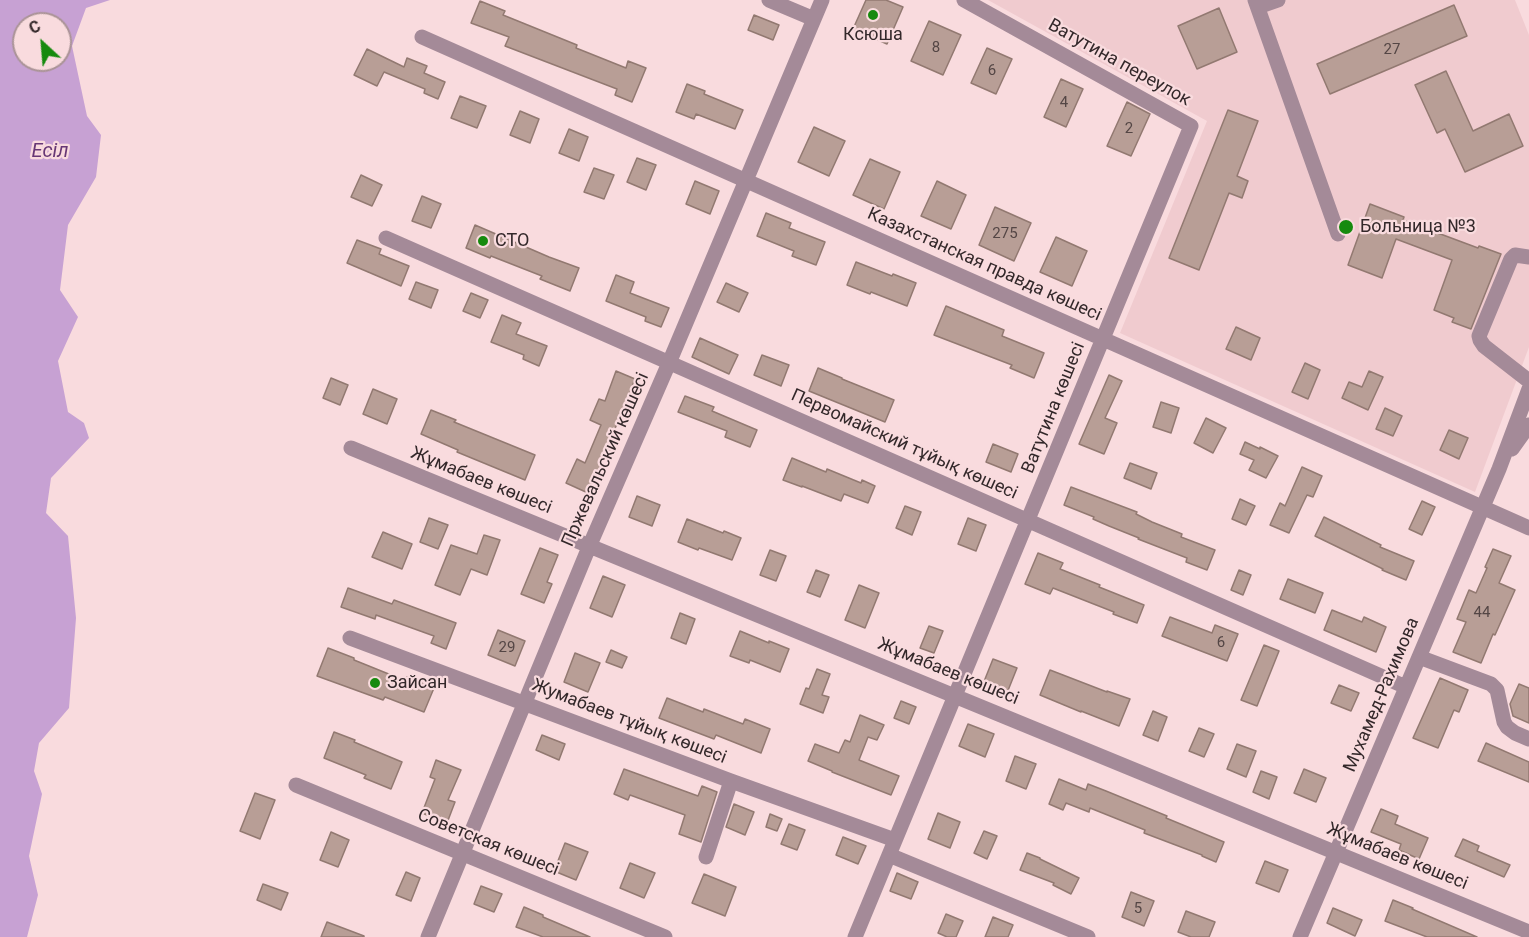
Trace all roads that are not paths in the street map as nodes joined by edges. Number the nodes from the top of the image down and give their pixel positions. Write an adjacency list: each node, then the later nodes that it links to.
1 (769, 0): 6 (street)
2 (822, 0): 6 (street, Пржевальский көшесі)
3 (964, 0): 8 (street, Ватутина переулок)
4 (1278, 0): 5 (street)
5 (1256, 3): 10 (street)
6 (814, 19): 9 (street, Пржевальский көшесі)
7 (423, 37): 9 (street, Казахстанская правда көшесі)
8 (1191, 126): 13 (street, Ватутина көшесі)
9 (746, 181): 13 (street, Казахстанская правда көшесі); 14 (street, Пржевальский көшесі)
10 (1338, 234)
11 (386, 238): 14 (street, Первомайский тұйық көшесі)
12 (1529, 257): 15 (street)
13 (1103, 340): 20 (street, Казахстанская правда көшесі); 21 (street, Ватутина көшесі)
14 (669, 363): 21 (street, Первомайский тұйық көшесі); 23 (street, Пржевальский көшесі)
15 (1529, 381)
16 (1529, 389): 19 (street)
17 (1529, 425): 19 (street)
18 (351, 448): 23 (street, Жұмабаев көшесі)
19 (1499, 469): 20 (street, Мухамед-Рахимова)
20 (1482, 508): 22 (street, Казахстанская правда көшесі); 25 (street, Мухамед-Рахимова)
21 (1028, 521): 26 (street, Первомайский тұйық көшесі); 27 (street, Ватутина көшесі)
22 (1529, 528)
23 (589, 546): 27 (street, Жұмабаев көшесі); 28 (street, Пржевальский көшесі)
24 (350, 638): 28 (street, Жумабаев тұйық көшесі)
25 (1419, 657): 26 (street, Мухамед-Рахимова); 29 (street)
26 (1406, 687): 33 (street, Мухамед-Рахимова)
27 (955, 696): 32 (street, Ватутина көшесі); 33 (street, Жұмабаев көшесі)
28 (524, 703): 30 (street, Жумабаев тұйық көшесі); 34 (street, Пржевальский көшесі)
29 (1529, 739)
30 (731, 781): 32 (street, Жумабаев тұйық көшесі); 35 (street)
31 (296, 785): 34 (street, Советская көшесі)
32 (892, 848): 39 (street, Ватутина көшесі); 40 (street, Жумабаев тұйық көшесі)
33 (1336, 853): 36 (street, Жұмабаев көшесі); 41 (street, Мухамед-Рахимова)
34 (463, 854): 37 (street, Пржевальский көшесі); 38 (street, Советская көшесі)
35 (706, 857)
36 (1529, 932)
37 (428, 937)
38 (665, 937)
39 (855, 937)
40 (1088, 937)
41 (1300, 937)

